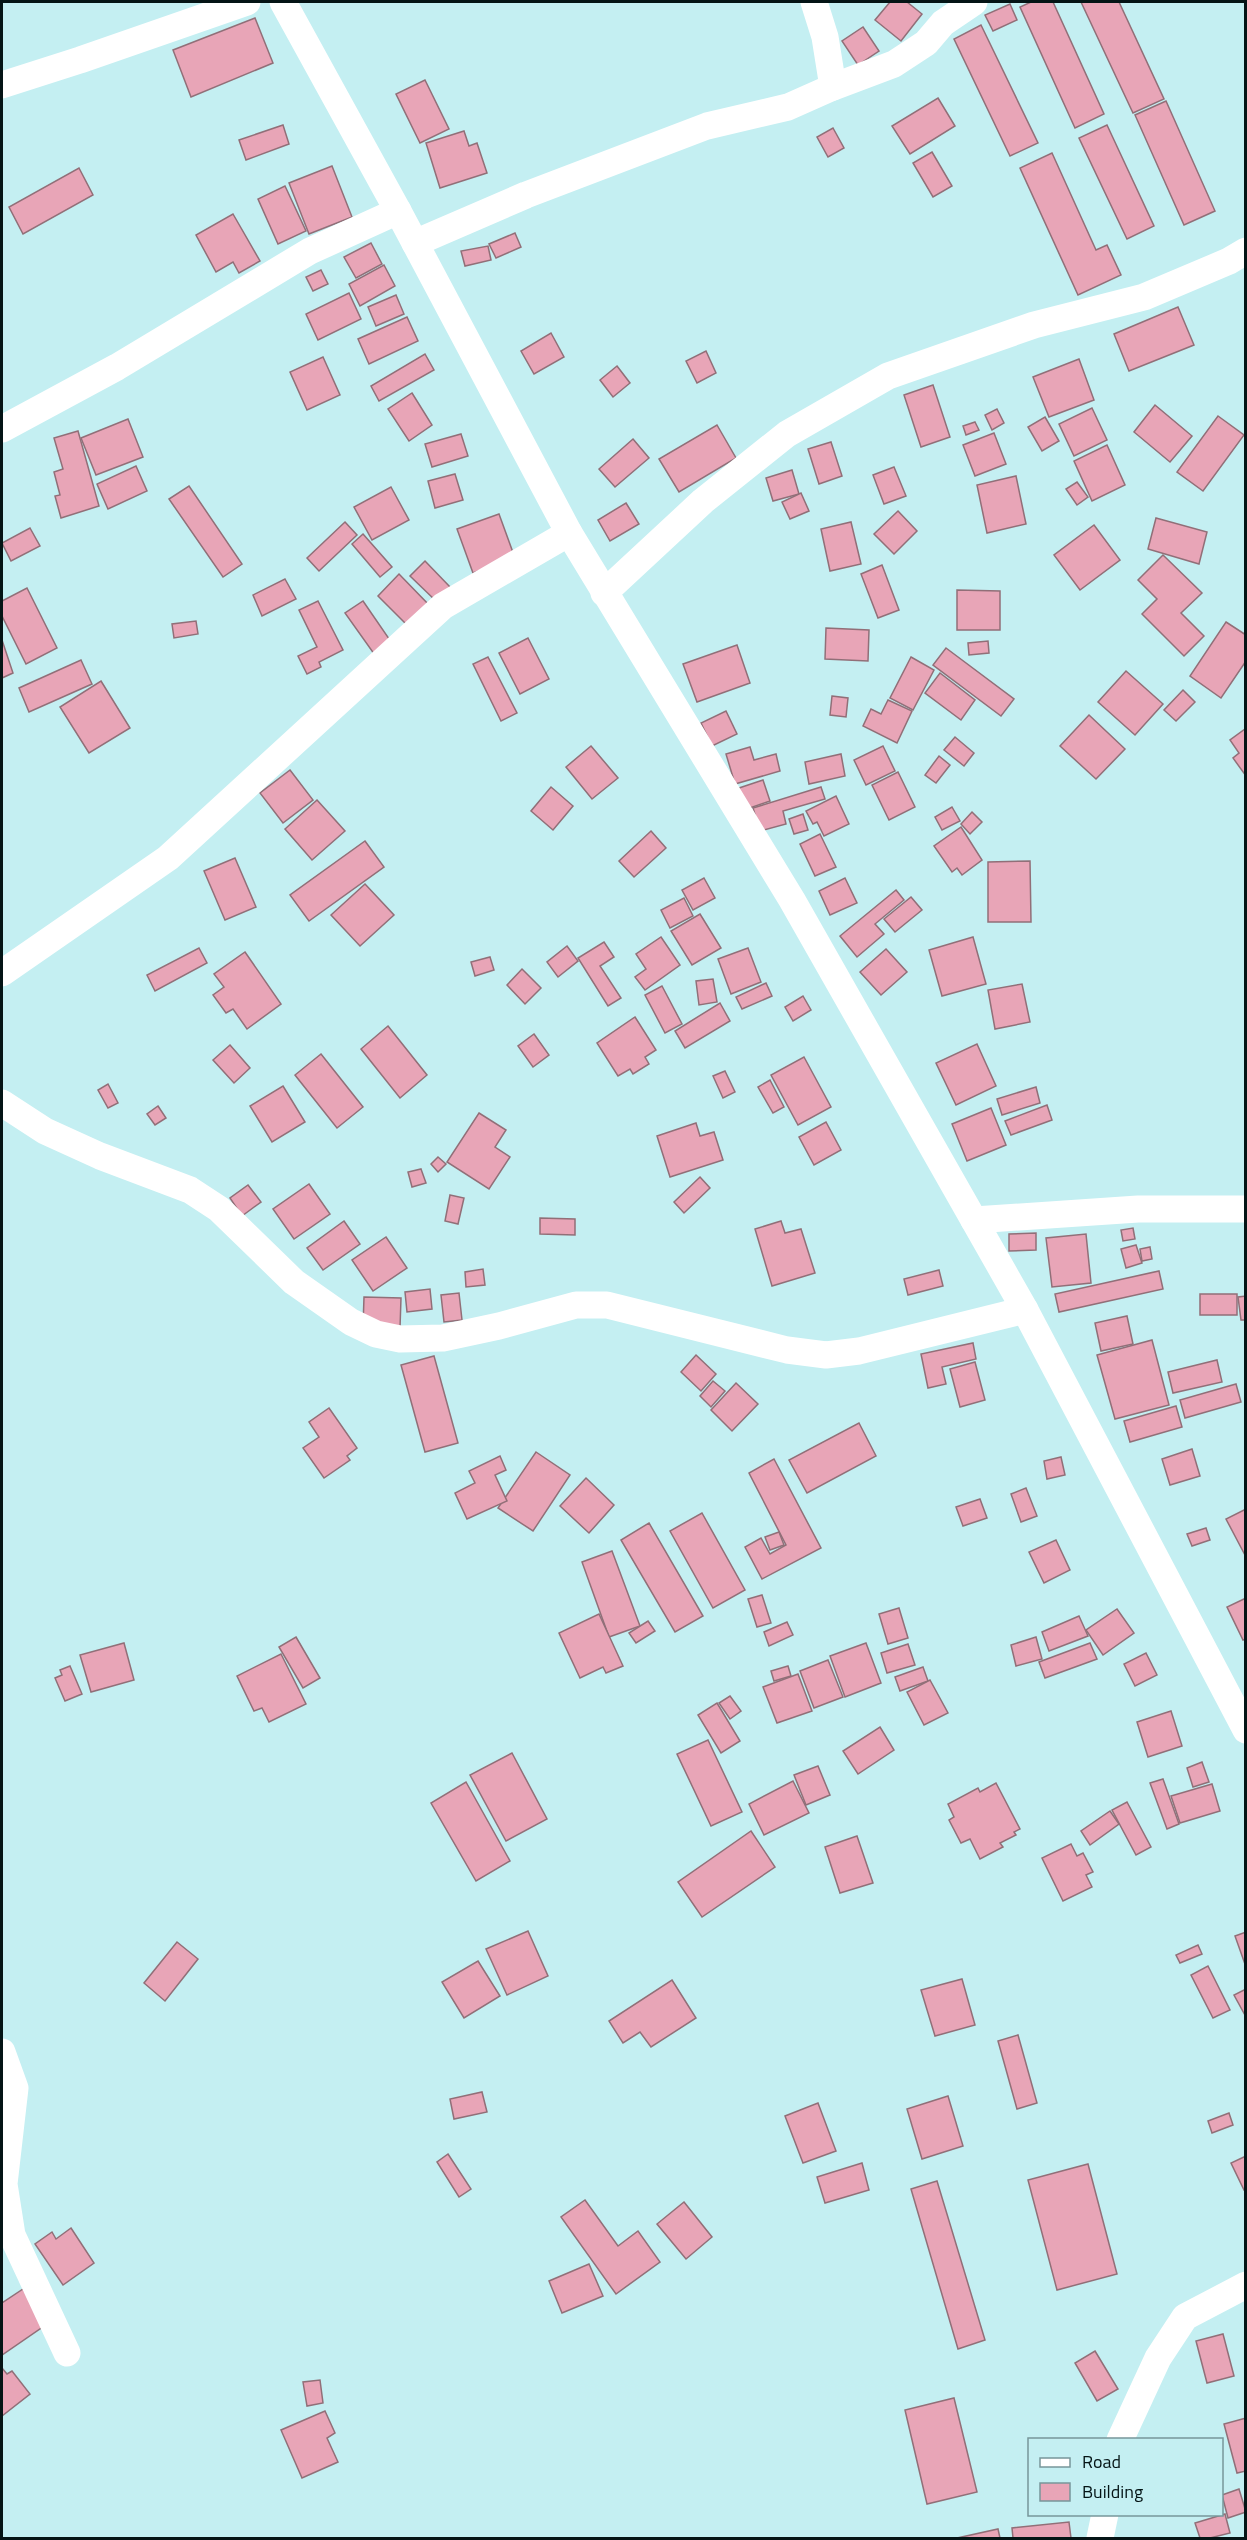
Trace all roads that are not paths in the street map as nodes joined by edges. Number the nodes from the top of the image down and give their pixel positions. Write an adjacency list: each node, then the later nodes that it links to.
1 (247, 2): 5 (street)
2 (283, 2): 7 (street)
3 (814, 2): 6 (street)
4 (974, 2): 6 (street)
5 (2, 85)
6 (833, 87): 8 (street)
7 (398, 211): 8 (street); 10 (street)
8 (415, 243): 11 (street)
9 (1245, 251): 12 (street)
10 (2, 429)
11 (569, 533): 12 (street); 13 (street)
12 (604, 593): 16 (street)
13 (2, 974)
14 (2, 1103): 17 (street)
15 (1245, 1209): 16 (street)
16 (974, 1220): 17 (street)
17 (1025, 1310): 18 (street)
18 (1245, 1730)
19 (2, 2052): 21 (street)
20 (1245, 2285): 22 (street)
21 (67, 2353)
22 (1120, 2438)
23 (1105, 2516): 24 (street)
24 (1100, 2538)

